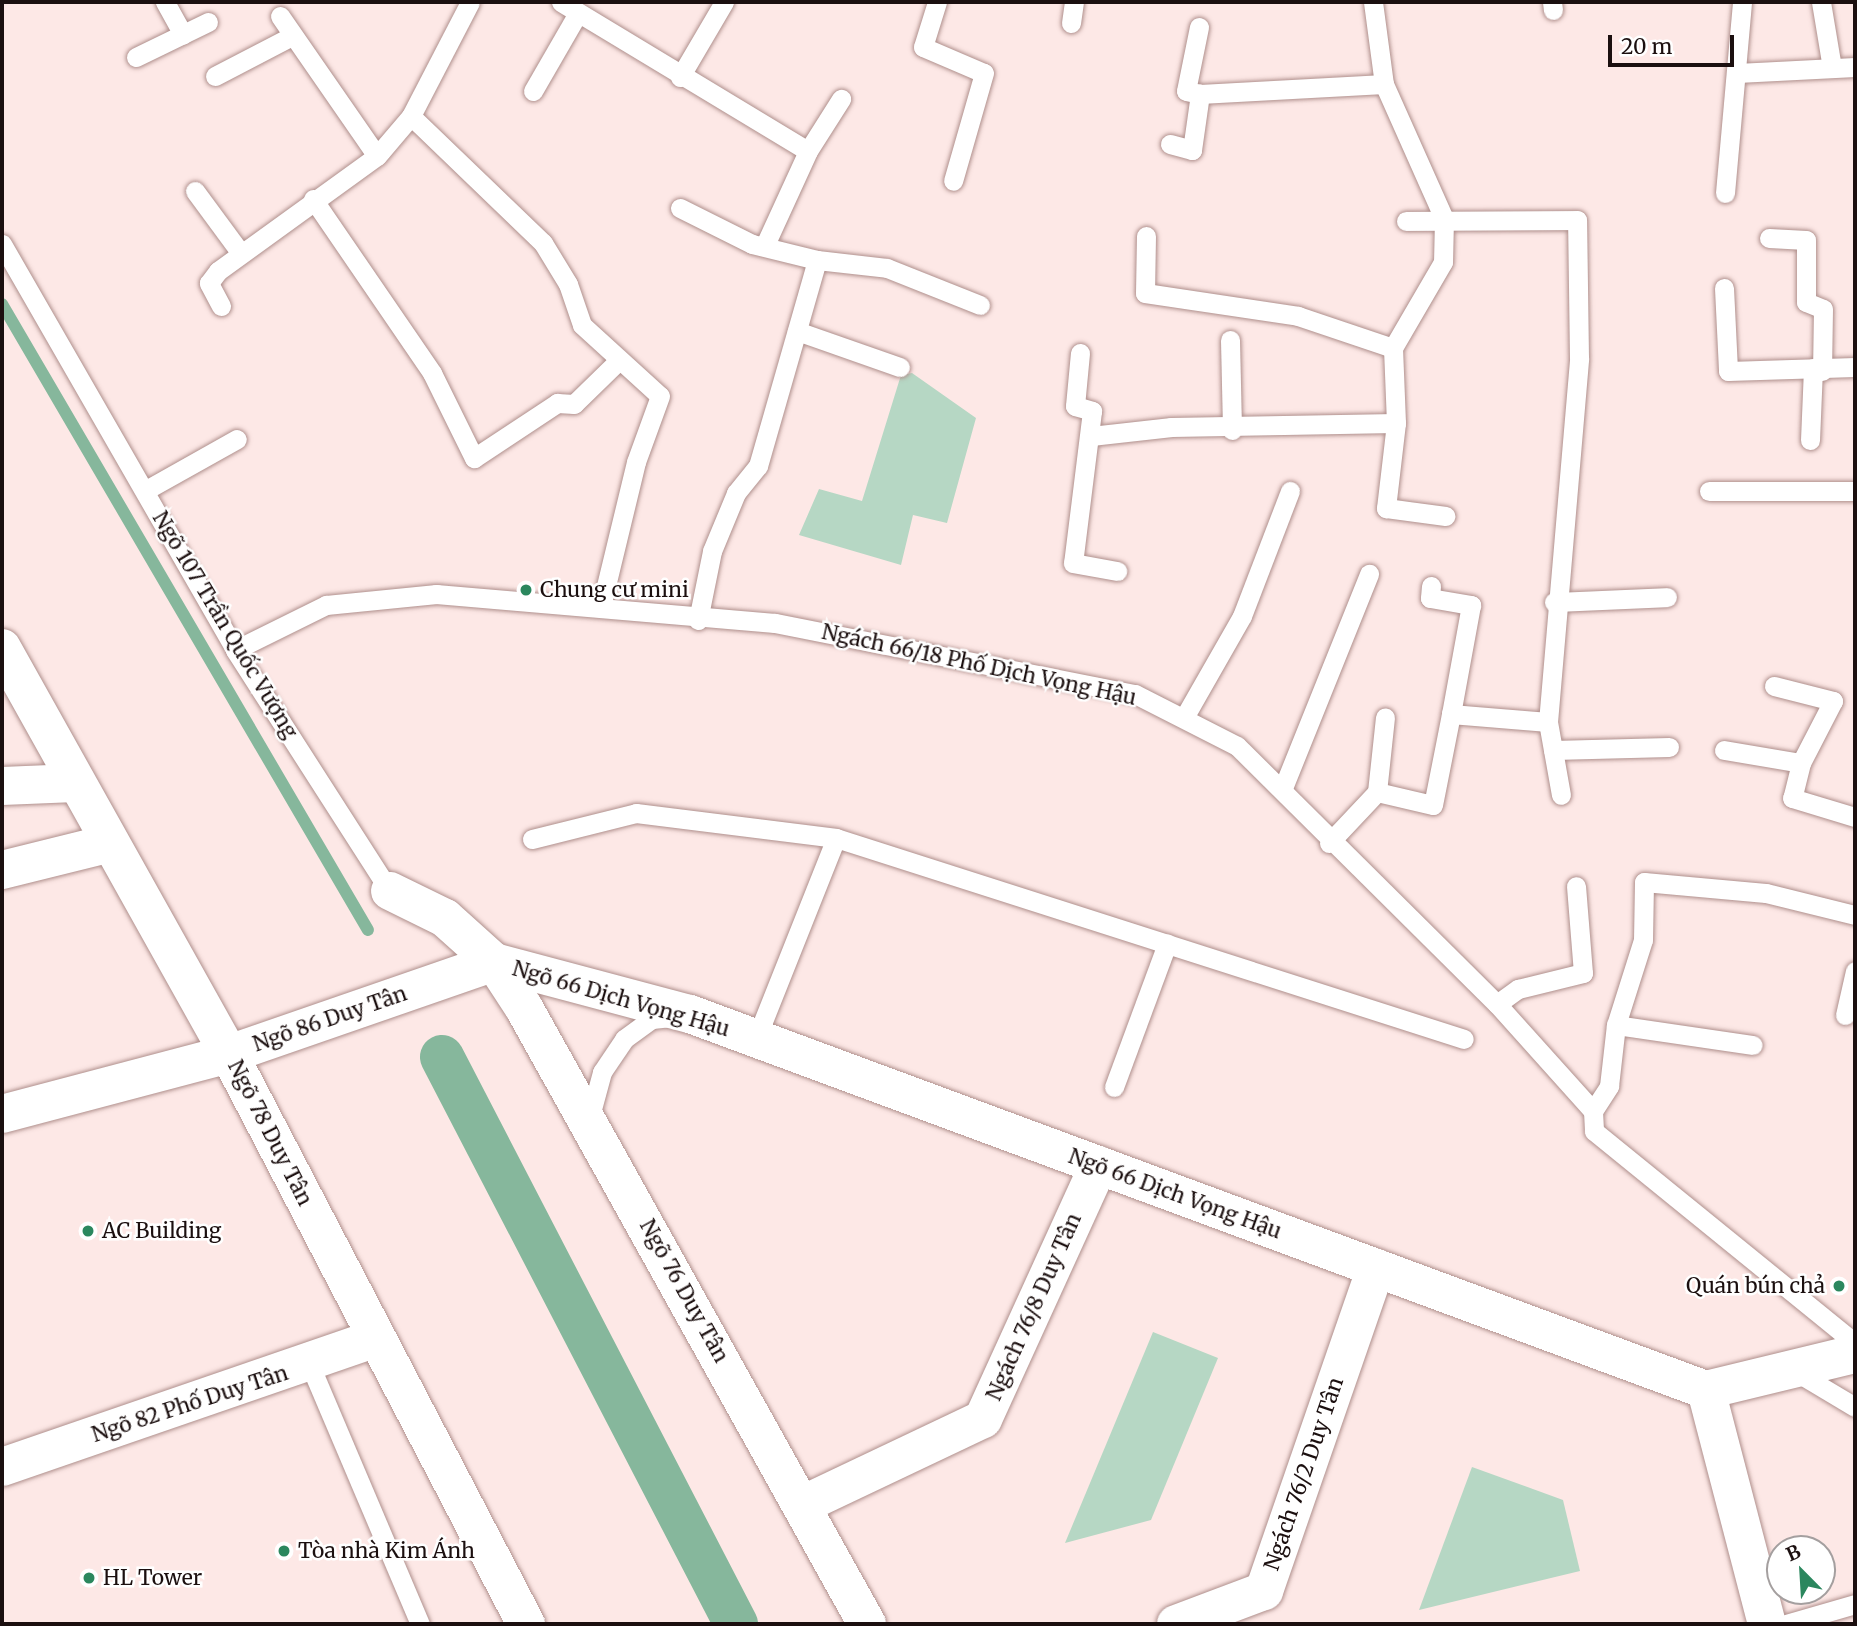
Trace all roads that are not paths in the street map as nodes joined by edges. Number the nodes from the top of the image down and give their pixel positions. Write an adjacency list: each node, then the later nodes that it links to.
1 (166, 2): 14 (lane)
2 (470, 2): 26 (lane)
3 (724, 2): 21 (lane)
4 (937, 2): 30 (lane)
5 (1074, 2): 12 (lane)
6 (1373, 2): 22 (lane)
7 (1742, 2): 19 (lane)
8 (1821, 2): 18 (lane)
9 (569, 7): 21 (lane); 23 (lane)
10 (280, 16): 15 (lane)
11 (208, 22): 14 (lane)
12 (1071, 23)
13 (1199, 27): 24 (lane)
14 (183, 34): 16 (lane)
15 (292, 36): 20 (lane); 29 (lane)
16 (136, 57)
17 (1855, 67): 18 (lane)
18 (1832, 68): 19 (lane)
19 (1737, 73): 32 (lane)
20 (215, 76)
21 (680, 77): 28 (lane)
22 (1384, 84): 24 (lane); 35 (lane)
23 (533, 91)
24 (1200, 94): 27 (lane)
25 (841, 99): 28 (lane)
26 (411, 116): 29 (lane); 50 (lane)
27 (1170, 144)
28 (808, 151): 40 (lane)
29 (377, 156): 33 (lane)
30 (953, 181)
31 (195, 191): 41 (lane)
32 (1725, 193)
33 (313, 199): 41 (lane); 50 (lane)
34 (680, 208): 40 (lane)
35 (1444, 219): 36 (lane); 48 (lane); 68 (lane)
36 (1406, 221)
37 (1146, 236): 48 (lane)
38 (1769, 238): 53 (lane)
39 (2, 244): 59 (lane, Ngõ 107 Trần Quốc Vượng)
40 (765, 245): 42 (lane)
41 (240, 252): 45 (lane)
42 (817, 260): 44 (lane); 46 (lane)
43 (1724, 288): 53 (lane)
44 (981, 305)
45 (221, 306)
46 (797, 331): 51 (lane); 70 (lane)
47 (1230, 340): 55 (lane)
48 (1393, 348): 54 (lane)
49 (1080, 353): 56 (lane)
50 (618, 361): 69 (lane)
51 (900, 367)
52 (1855, 367): 53 (lane)
53 (1818, 369): 58 (lane)
54 (1395, 423): 55 (lane); 63 (lane)
55 (1232, 430): 56 (lane)
56 (1091, 436): 64 (lane)
57 (237, 439): 59 (lane)
58 (1810, 440)
59 (146, 490): 72 (lane, Ngõ 107 Trần Quốc Vượng)
60 (1290, 491): 75 (lane)
61 (1709, 491): 62 (lane)
62 (1855, 491)
63 (1446, 516)
64 (1117, 571)
65 (1369, 574): 84 (lane)
66 (1431, 586): 74 (lane)
67 (1667, 597): 68 (lane)
68 (1554, 602): 77 (lane)
69 (601, 607): 70 (lane, Ngách 66/18 Phố Dịch Vọng Hậu); 72 (lane, Ngách 66/18 Phố Dịch Vọng Hậu)
70 (698, 620): 75 (lane, Ngách 66/18 Phố Dịch Vọng Hậu)
71 (2, 648): 82 (street, Ngõ 78 Duy Tân)
72 (235, 650): 94 (lane, Ngõ 107 Trần Quốc Vượng)
73 (1774, 686): 81 (lane)
74 (1451, 713): 77 (lane); 85 (lane)
75 (1185, 716): 84 (lane, Ngách 66/18 Phố Dịch Vọng Hậu)
76 (1385, 717): 85 (lane)
77 (1548, 722): 79 (lane)
78 (1669, 747): 79 (lane)
79 (1553, 750): 86 (lane)
80 (1724, 750): 81 (lane)
81 (1801, 763): 87 (lane)
82 (75, 783): 83 (street); 91 (street, Ngõ 78 Duy Tân)
83 (2, 786)
84 (1283, 788): 90 (lane, Ngách 66/18 Phố Dịch Vọng Hậu)
85 (1377, 792): 90 (lane)
86 (1561, 795)
87 (1855, 817)
88 (836, 838): 89 (lane); 96 (lane); 103 (lane)
89 (533, 839)
90 (1329, 843): 99 (lane, Ngách 66/18 Phố Dịch Vọng Hậu)
91 (107, 844): 92 (street); 106 (street, Ngõ 78 Duy Tân)
92 (2, 870)
93 (1576, 886): 99 (lane)
94 (390, 891): 97 (street, Ngõ 107 Trần Quốc Vượng)
95 (1855, 915): 102 (lane)
96 (1167, 944): 104 (lane); 107 (lane)
97 (494, 962): 100 (street, Ngõ 66 Dịch Vọng Hậu); 106 (street, Ngõ 86 Duy Tân); 110 (street, Ngõ 76 Duy Tân)
98 (1855, 971): 101 (lane)
99 (1497, 1004): 108 (lane, Ngách 66/18 Phố Dịch Vọng Hậu)
100 (690, 1014): 103 (street, Ngõ 66 Dịch Vọng Hậu); 110 (lane)
101 (1845, 1015)
102 (1616, 1025): 105 (lane); 108 (lane)
103 (756, 1039): 111 (street, Ngõ 66 Dịch Vọng Hậu)
104 (1464, 1039)
105 (1754, 1045)
106 (229, 1054): 109 (street, Ngõ 86 Duy Tân); 113 (street, Ngõ 78 Duy Tân)
107 (1114, 1087)
108 (1593, 1111): 114 (lane, Ngách 66/18 Phố Dịch Vọng Hậu)
109 (2, 1114)
110 (589, 1120): 121 (street, Ngõ 76 Duy Tân)
111 (1099, 1165): 112 (street, Ngõ 66 Dịch Vọng Hậu); 121 (street, Ngách 76/8 Duy Tân)
112 (1376, 1268): 118 (street, Ngõ 66 Dịch Vọng Hậu); 126 (street, Ngách 76/2 Duy Tân)
113 (376, 1338): 116 (street, Ngõ 82 Phố Duy Tân); 124 (street, Ngõ 78 Duy Tân)
114 (1855, 1343)
115 (1855, 1354): 117 (street)
116 (310, 1365): 120 (street, Ngõ 82 Phố Duy Tân); 123 (lane)
117 (1789, 1368): 118 (street); 119 (lane)
118 (1706, 1390): 127 (street)
119 (1855, 1407)
120 (2, 1466)
121 (802, 1505): 125 (street, Ngõ 76 Duy Tân)
122 (1855, 1604): 128 (lane)
123 (421, 1624)
124 (526, 1624)
125 (867, 1624)
126 (1176, 1624)
127 (1767, 1624)
128 (1786, 1624)

